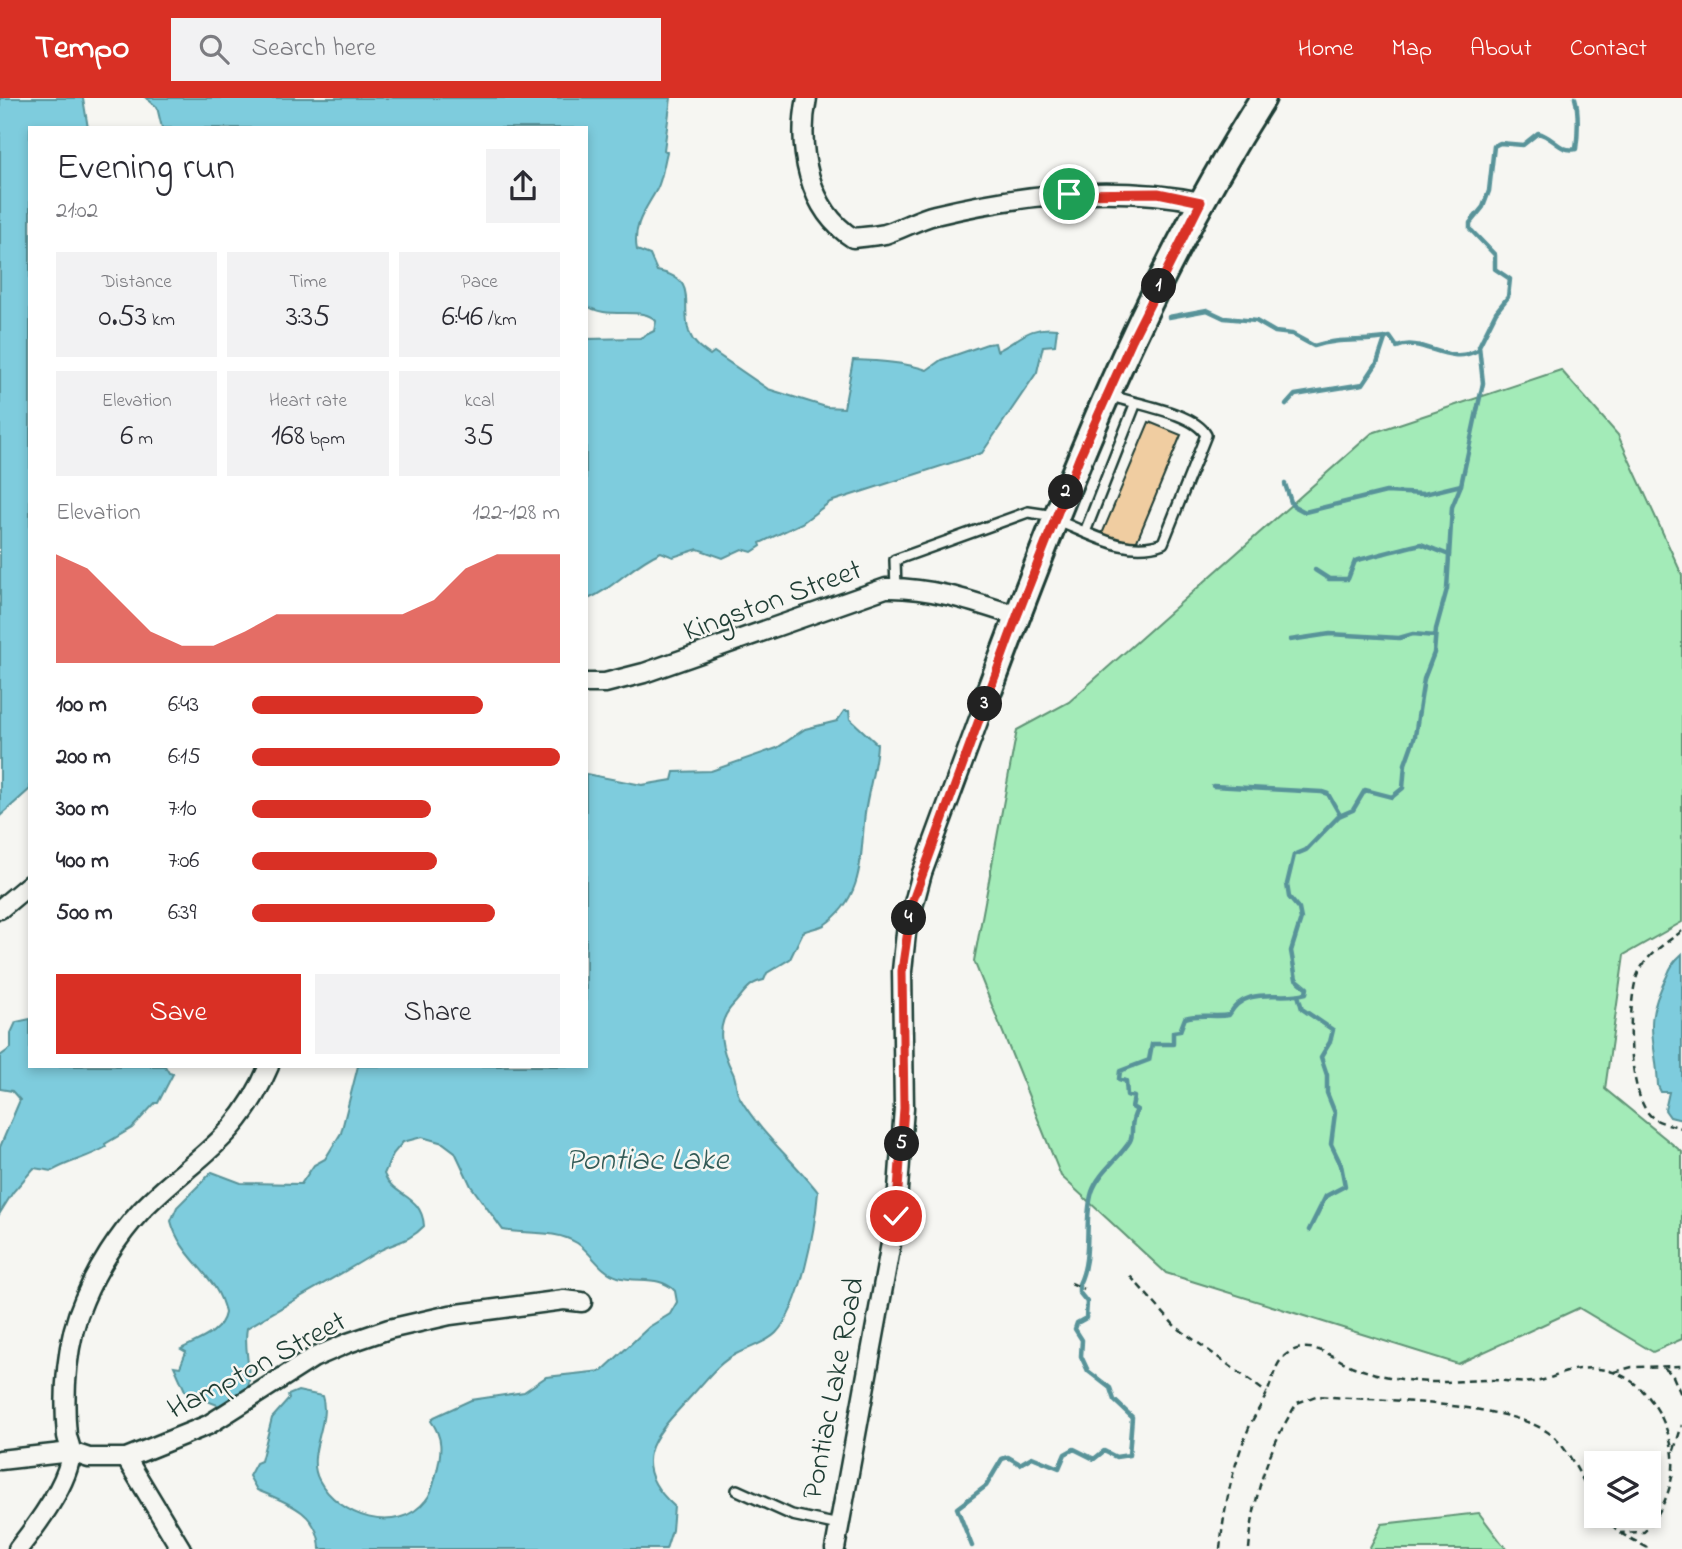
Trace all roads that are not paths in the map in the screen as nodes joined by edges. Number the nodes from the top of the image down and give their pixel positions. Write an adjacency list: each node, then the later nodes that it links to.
1 (807, 98): 3 (street)
2 (1263, 98): 3 (street, Pontiac Lake Road)
3 (1201, 202): 4 (street, Pontiac Lake Road)
4 (1107, 394): 5 (lane); 6 (street, Pontiac Lake Road)
5 (1135, 405): 7 (lane); 7 (lane)
6 (1056, 518): 7 (lane); 8 (lane); 9 (street, Pontiac Lake Road)
7 (1085, 532)
8 (895, 588): 9 (street, Kingston Street); 10 (street, Kingston Street)
9 (1017, 616): 11 (street, Pontiac Lake Road)
10 (588, 683)
11 (990, 689): 20 (street, Pontiac Lake Road)
12 (28, 886): 13 (street)
13 (0, 909)
14 (268, 1068): 16 (street)
15 (582, 1302): 17 (street, Hampton Street)
16 (71, 1452): 17 (street, Hampton Street); 18 (street, Hampton Street); 21 (street)
17 (126, 1458): 22 (street)
18 (0, 1460)
19 (737, 1490): 20 (lane)
20 (839, 1525): 23 (street, Pontiac Lake Road)
21 (18, 1549)
22 (181, 1549)
23 (835, 1549)

